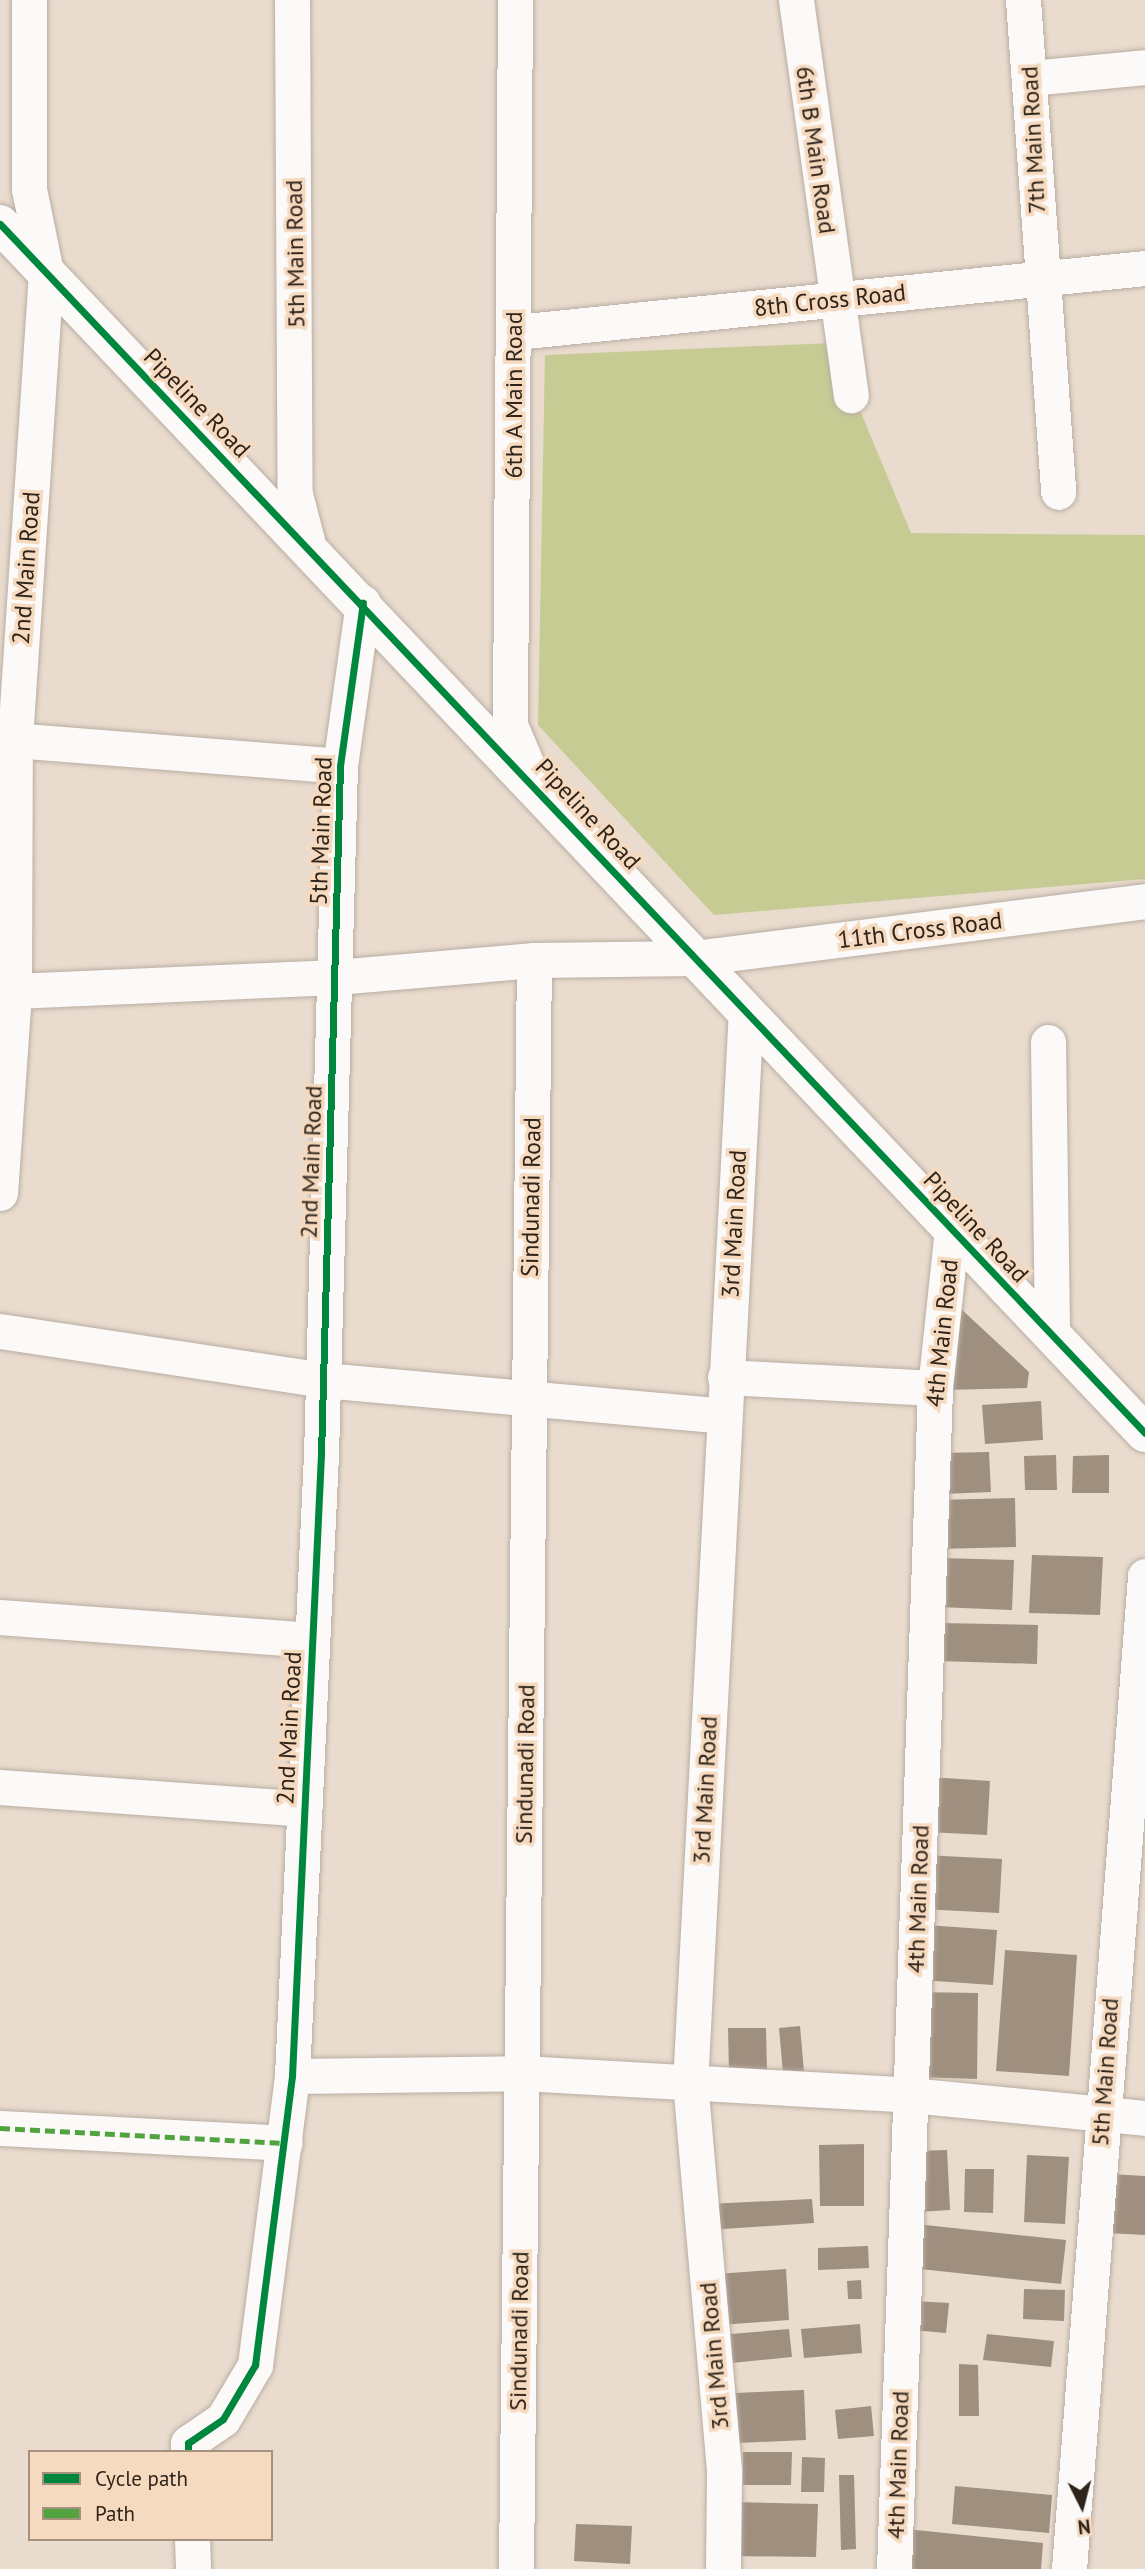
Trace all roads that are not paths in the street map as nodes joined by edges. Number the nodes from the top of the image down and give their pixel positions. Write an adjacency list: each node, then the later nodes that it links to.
1 (29, 0): 10 (street, 2nd Main Road)
2 (292, 0): 16 (street, 5th Main Road)
3 (515, 0): 13 (street, 6th A Main Road)
4 (796, 0): 12 (street, 6th B Main Road)
5 (1023, 0): 7 (street, 7th Main Road)
6 (1145, 67): 7 (street)
7 (1031, 78): 11 (street, 7th Main Road)
8 (0, 224): 10 (street, Pipeline Road)
9 (1145, 268): 11 (street, 8th Cross Road)
10 (46, 272): 16 (street, Pipeline Road); 18 (street, 2nd Main Road)
11 (1041, 280): 12 (street, 8th Cross Road); 15 (street, 7th Main Road)
12 (836, 299): 13 (street, 8th Cross Road); 14 (street, 6th B Main Road)
13 (516, 331): 20 (street, 6th A Main Road)
14 (850, 395)
15 (1058, 492)
16 (309, 548): 17 (street, Pipeline Road)
17 (363, 603): 19 (street, 5th Main Road); 20 (street, Pipeline Road)
18 (8, 739): 19 (street); 25 (street, 2nd Main Road)
19 (340, 766): 24 (street, 5th Main Road)
20 (536, 786): 22 (street, Pipeline Road)
21 (1145, 901): 22 (street, 11th Cross Road)
22 (695, 958): 23 (street, 11th Cross Road); 26 (street, Pipeline Road)
23 (534, 960): 24 (street, 11th Cross Road); 35 (street, Sindunadi Road)
24 (336, 977): 25 (street, 11th Cross Road); 33 (street, 2nd Main Road)
25 (7, 985): 28 (street, 2nd Main Road)
26 (746, 1011): 29 (street, Pipeline Road); 32 (street, 3rd Main Road)
27 (1048, 1042): 31 (street)
28 (0, 1193)
29 (952, 1229): 31 (street, Pipeline Road); 34 (street, 4th Main Road)
30 (0, 1331): 33 (street)
31 (1052, 1335): 37 (street, Pipeline Road)
32 (725, 1377): 34 (street); 36 (street, 3rd Main Road)
33 (323, 1380): 35 (street); 40 (street, 2nd Main Road)
34 (935, 1388): 46 (street, 4th Main Road)
35 (529, 1398): 36 (street); 43 (street, Sindunadi Road)
36 (723, 1416): 45 (street, 3rd Main Road)
37 (1145, 1433)
38 (1145, 1576): 47 (street, 5th Main Road)
39 (0, 1616): 40 (street)
40 (312, 1640): 42 (street, 2nd Main Road)
41 (0, 1787): 42 (street)
42 (304, 1809): 44 (street, 2nd Main Road)
43 (522, 2073): 44 (street); 45 (street); 54 (street, Sindunadi Road)
44 (292, 2076): 50 (street, 2nd Main Road)
45 (691, 2085): 46 (street); 55 (street, 3rd Main Road)
46 (911, 2095): 47 (street); 56 (street, 4th Main Road)
47 (1101, 2113): 48 (street); 57 (street, 5th Main Road)
48 (1145, 2118)
49 (0, 2128): 50 (street)
50 (285, 2143): 51 (street, 2nd Main Road)
51 (188, 2450)
52 (192, 2541): 53 (street)
53 (193, 2569)
54 (516, 2569)
55 (723, 2569)
56 (894, 2569)
57 (1069, 2569)

